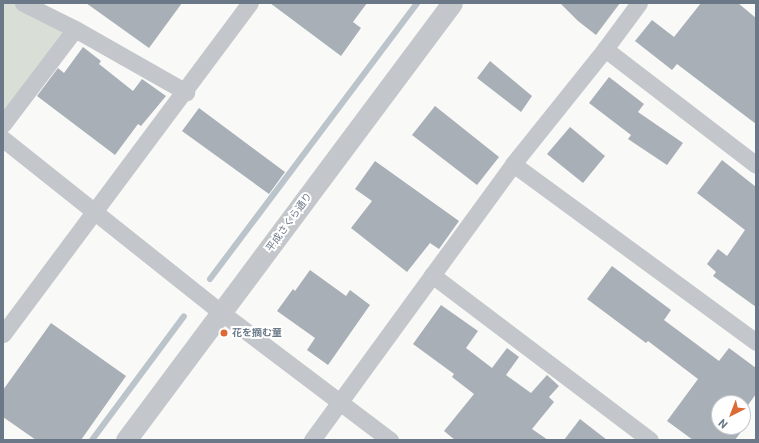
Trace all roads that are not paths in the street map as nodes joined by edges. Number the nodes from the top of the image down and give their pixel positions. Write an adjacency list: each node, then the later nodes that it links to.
1 (23, 3): 5 (street)
2 (250, 3): 7 (street)
3 (452, 3): 14 (street, 平成さくら通り)
4 (639, 3): 6 (street)
5 (75, 29): 7 (street); 8 (street)
6 (605, 49): 10 (street); 11 (street)
7 (186, 92): 12 (street)
8 (3, 124)
9 (3, 139): 12 (street)
10 (513, 164): 13 (street); 16 (street)
11 (756, 165)
12 (95, 212): 14 (street); 15 (street)
13 (432, 275): 17 (street); 21 (street)
14 (222, 313): 17 (street); 18 (street, 平成さくら通り)
15 (3, 334)
16 (756, 342)
17 (340, 402): 19 (street); 20 (street)
18 (126, 440)
19 (312, 440)
20 (390, 440)
21 (650, 440)

